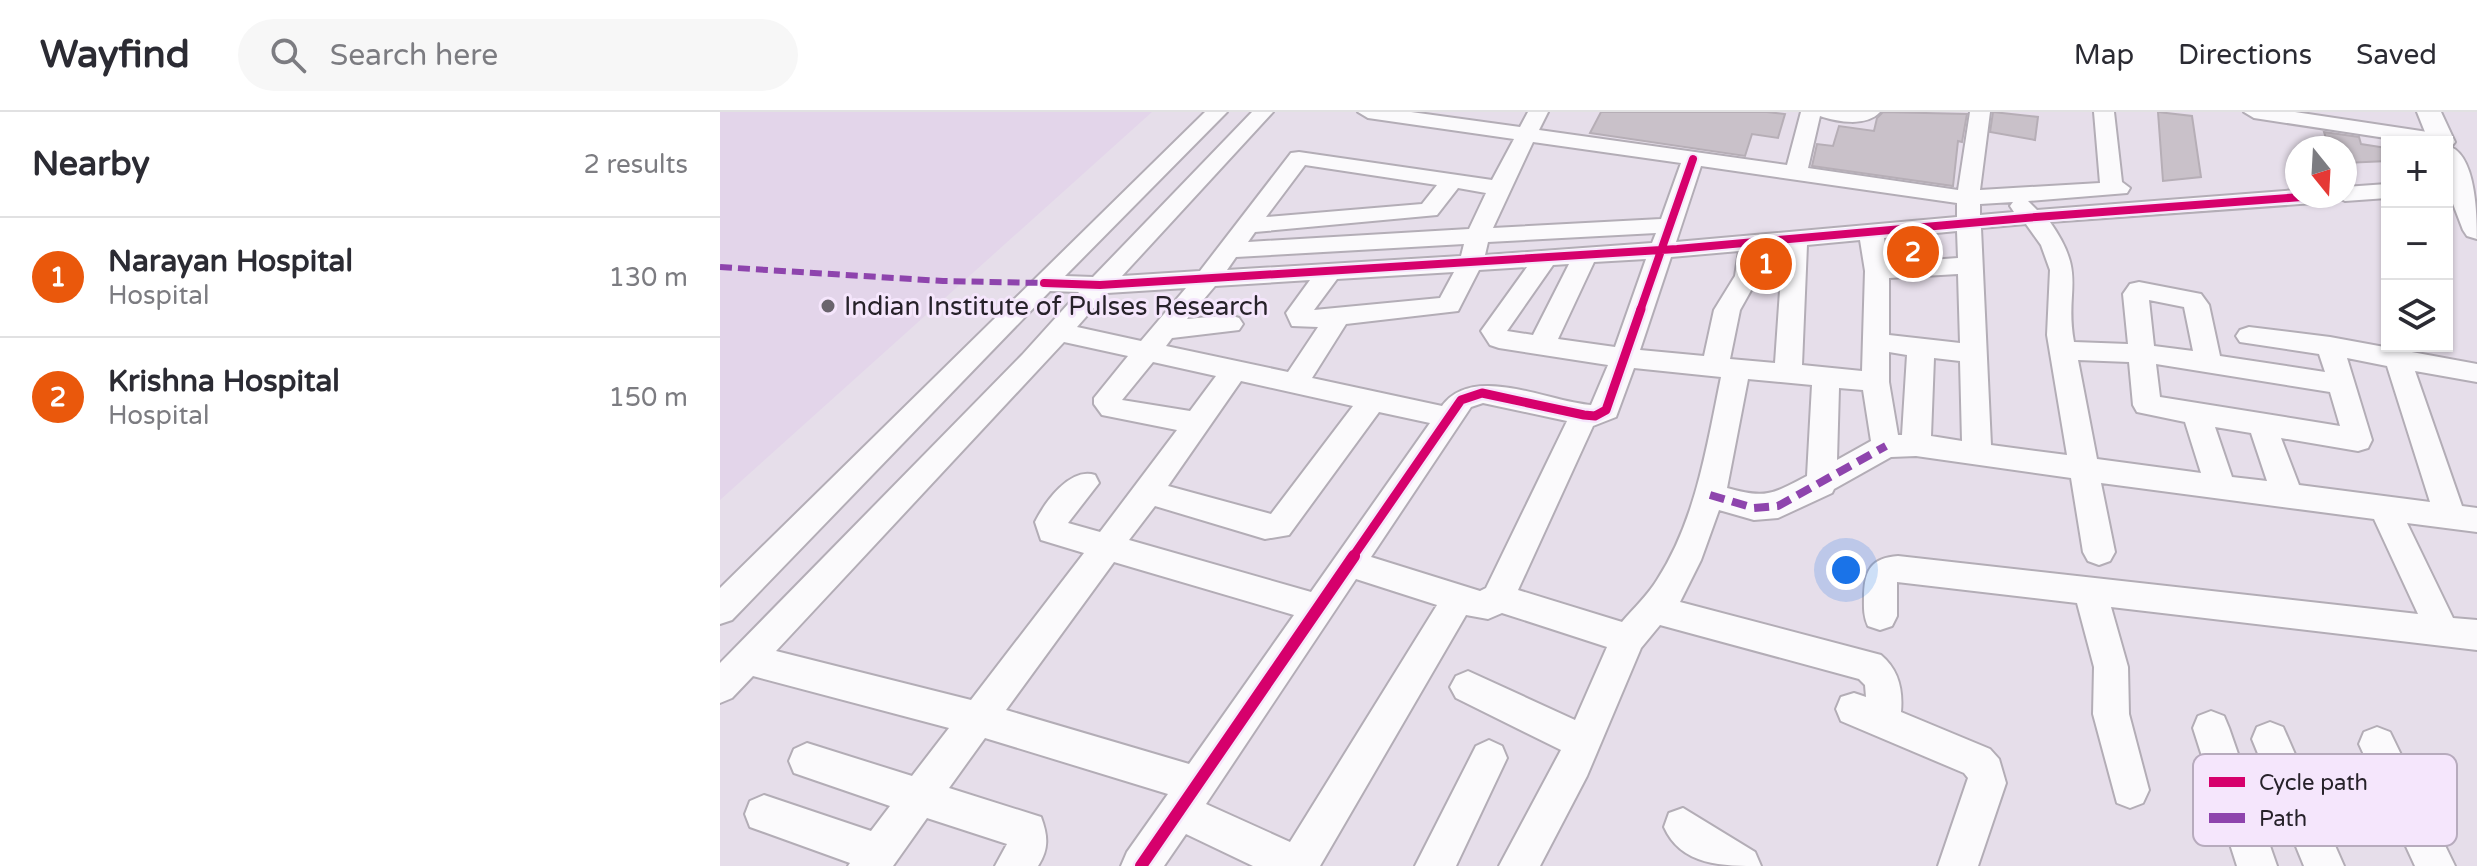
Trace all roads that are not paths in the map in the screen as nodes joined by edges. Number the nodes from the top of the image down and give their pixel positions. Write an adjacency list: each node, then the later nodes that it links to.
1 (1217, 112): 47 (street)
2 (1263, 112): 48 (street)
3 (1368, 112): 12 (street)
4 (1538, 112): 12 (street)
5 (1811, 112): 20 (street)
6 (1828, 112): 7 (street)
7 (1870, 112)
8 (1980, 112): 29 (street)
9 (2104, 112): 24 (street)
10 (2254, 112): 13 (street)
11 (2429, 112): 14 (main road)
12 (1527, 136): 15 (street); 23 (street)
13 (2387, 136)
14 (2439, 136)
15 (1693, 159): 20 (street); 36 (street)
16 (2381, 170): 18 (street)
17 (2453, 170): 33 (main road)
18 (2357, 172)
19 (1407, 174): 22 (street); 30 (street); 32 (street)
20 (1795, 175): 29 (street)
21 (2285, 177): 24 (street)
22 (1452, 181): 23 (street); 30 (street)
23 (1499, 188): 35 (street)
24 (2112, 189): 27 (street)
25 (2381, 191): 26 (street)
26 (2357, 193)
27 (2010, 195): 29 (street); 31 (street)
28 (2285, 198): 31 (street)
29 (1970, 209): 31 (street); 34 (street); 43 (street)
30 (1377, 215): 32 (street)
31 (2030, 215): 58 (street)
32 (1247, 226): 39 (street)
33 (2477, 230)
34 (1871, 232): 37 (street); 45 (street)
35 (1478, 235): 36 (street); 39 (street); 42 (street)
36 (1667, 237): 38 (street); 40 (street); 62 (street)
37 (1795, 238): 38 (street); 68 (street)
38 (1752, 241): 65 (street)
39 (1228, 250): 46 (street)
40 (1587, 253): 41 (street); 55 (street)
41 (1547, 256): 42 (street); 55 (street)
42 (1471, 263): 44 (street); 49 (street)
43 (1972, 265): 45 (street); 61 (street)
44 (1330, 271): 46 (street); 49 (street)
45 (1877, 271): 54 (street)
46 (1207, 279): 48 (street); 51 (street)
47 (1044, 283): 48 (street); 98 (street)
48 (1100, 285): 52 (street)
49 (1337, 318): 71 (street)
50 (1230, 324): 51 (street)
51 (1166, 330): 59 (street)
52 (1058, 332): 59 (street); 103 (street)
53 (2249, 336): 56 (street)
54 (1877, 342): 57 (street); 70 (street)
55 (1541, 346): 62 (street)
56 (2330, 346): 63 (street); 72 (street)
57 (1921, 347): 61 (street); 79 (street)
58 (2063, 351): 60 (street); 81 (street)
59 (1148, 352): 66 (street); 77 (street)
60 (2143, 353): 64 (street); 64 (street); 74 (street)
61 (1974, 354): 80 (street)
62 (1626, 358): 65 (street); 75 (street)
63 (2398, 359): 67 (street); 89 (street)
64 (2208, 361): 72 (street)
65 (1725, 368): 68 (street); 87 (street)
66 (1235, 370): 71 (street); 77 (street)
67 (2477, 373)
68 (1788, 375): 69 (street)
69 (1826, 378): 70 (street); 83 (street)
70 (1875, 382): 79 (street)
71 (1294, 384): 73 (street)
72 (2342, 384): 78 (street)
73 (1372, 401): 76 (street); 85 (street)
74 (2197, 414): 78 (street); 84 (street)
75 (1584, 415): 76 (street); 94 (street)
76 (1448, 417): 92 (street)
77 (1197, 423): 85 (street)
78 (2262, 424): 86 (street)
79 (1901, 446): 80 (street); 83 (street)
80 (1977, 454): 81 (street)
81 (2084, 469): 84 (street); 91 (street)
82 (1084, 483): 90 (street)
83 (1821, 485): 87 (street)
84 (2220, 486): 86 (street)
85 (1148, 492): 90 (street)
86 (2287, 494): 88 (street)
87 (1710, 495): 97 (street)
88 (2384, 507): 89 (street); 100 (street)
89 (2464, 518)
90 (1105, 546): 96 (street); 106 (street)
91 (2099, 552)
92 (1348, 563): 95 (street); 96 (street)
93 (2090, 592): 99 (street); 100 (street); 116 (street)
94 (1498, 598): 95 (street); 102 (street)
95 (1458, 599): 127 (street)
96 (1318, 608): 118 (street)
97 (1653, 609): 102 (street); 131 (street)
98 (720, 610)
99 (1880, 616)
100 (2443, 631): 101 (street)
101 (2477, 635)
102 (1628, 639): 109 (street)
103 (747, 659): 104 (street); 106 (street)
104 (720, 687)
105 (1468, 687): 109 (street)
106 (978, 719): 117 (street); 118 (street)
107 (2211, 728): 111 (street)
108 (2270, 739): 112 (street)
109 (1583, 742): 129 (street)
110 (2377, 744): 113 (street)
111 (2220, 754)
112 (2276, 754)
113 (2382, 754)
114 (1489, 758): 128 (street)
115 (807, 761): 117 (street)
116 (2130, 790)
117 (921, 795): 124 (street); 125 (street)
118 (1188, 798): 126 (street); 127 (street)
119 (764, 814): 124 (street)
120 (1683, 827): 130 (street)
121 (2250, 846): 132 (street)
122 (2315, 846): 133 (street)
123 (2425, 846): 134 (street)
124 (874, 859)
125 (1015, 866)
126 (1141, 866)
127 (1298, 866)
128 (1435, 866)
129 (1519, 866)
130 (1741, 866)
131 (1958, 866)
132 (2257, 866)
133 (2324, 866)
134 (2435, 866)

